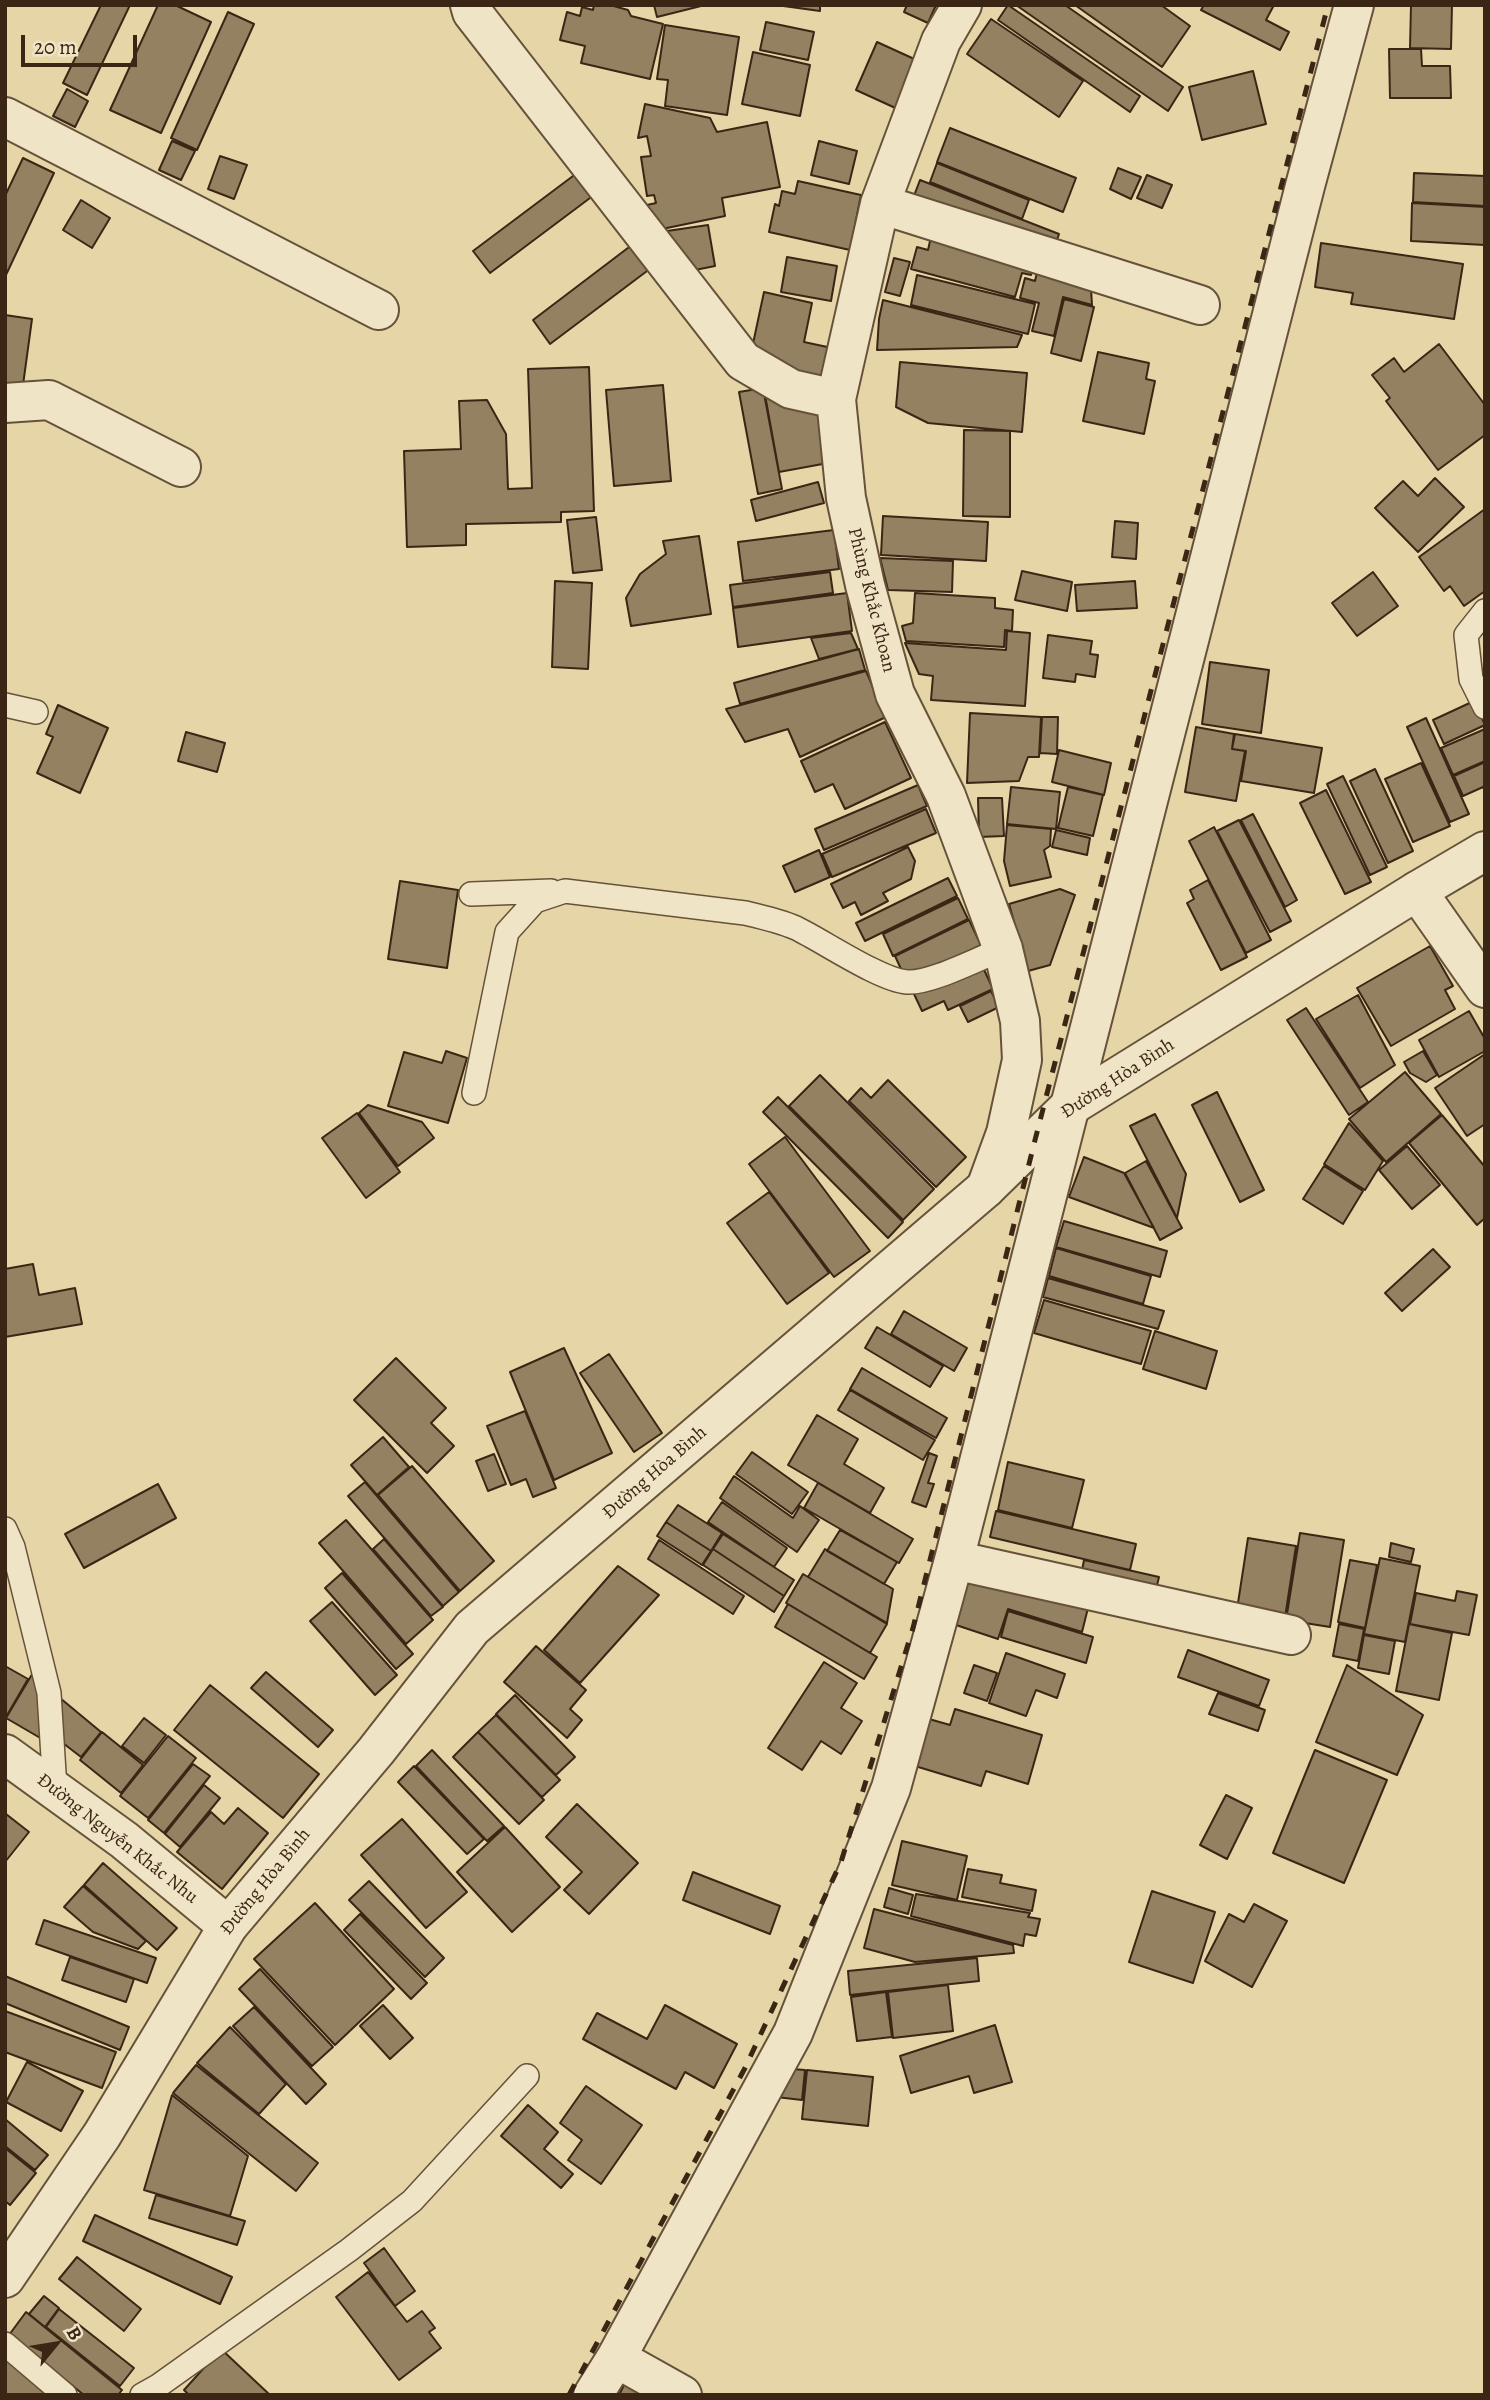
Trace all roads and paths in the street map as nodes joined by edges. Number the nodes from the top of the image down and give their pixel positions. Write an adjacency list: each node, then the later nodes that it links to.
1 (962, 5): 5 (street, Phùng Khắc Khoan)
2 (1354, 5): 22 (street)
3 (477, 8): 8 (street)
4 (5, 117): 7 (street)
5 (880, 204): 6 (street); 8 (street, Phùng Khắc Khoan)
6 (1200, 304)
7 (379, 310)
8 (836, 399): 19 (street, Phùng Khắc Khoan)
9 (5, 403): 10 (street)
10 (181, 467)
11 (1485, 611): 13 (lane)
12 (5, 705): 14 (lane)
13 (1485, 707)
14 (36, 712)
15 (1485, 851): 17 (street, Đường Hòa Bình)
16 (565, 891): 18 (lane); 19 (lane); 21 (lane)
17 (1417, 891): 20 (street); 22 (street, Đường Hòa Bình)
18 (471, 894)
19 (1003, 949): 23 (street, Phùng Khắc Khoan)
20 (1485, 988)
21 (474, 1093)
22 (1069, 1107): 23 (street, Đường Hòa Bình); 25 (street)
23 (986, 1188): 29 (street, Đường Hòa Bình)
24 (5, 1529): 28 (lane)
25 (954, 1560): 26 (street); 33 (street)
26 (1291, 1635)
27 (6, 1756): 28 (street, Đường Nguyễn Khắc Nhu)
28 (55, 1789): 29 (street, Đường Nguyễn Khắc Nhu)
29 (228, 1926): 31 (street, Đường Hòa Bình)
30 (527, 2076): 35 (lane)
31 (5, 2278)
32 (5, 2344): 34 (lane)
33 (616, 2358): 36 (street); 37 (street)
34 (65, 2395)
35 (142, 2395)
36 (593, 2395)
37 (682, 2395)

